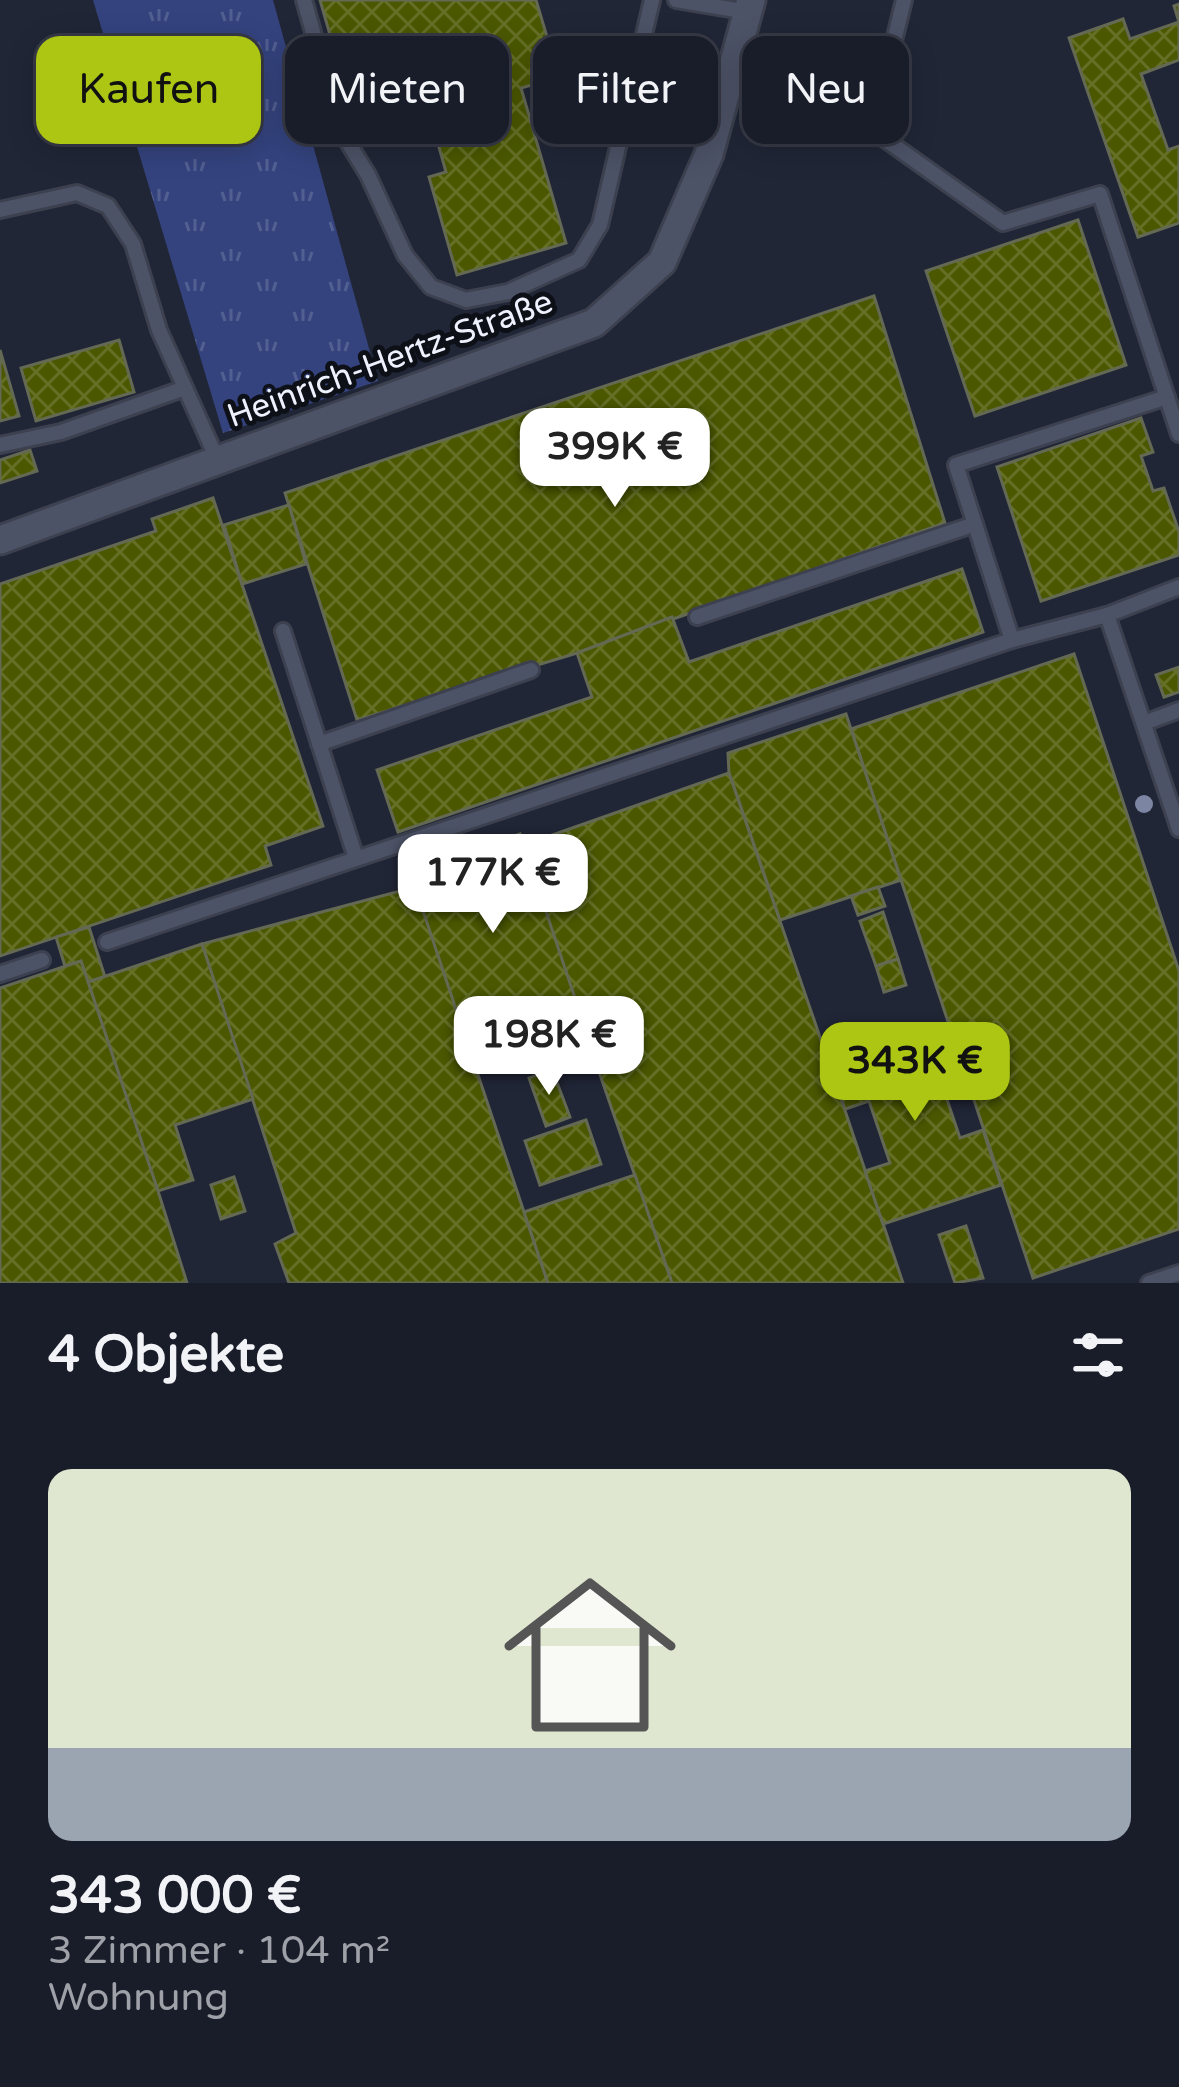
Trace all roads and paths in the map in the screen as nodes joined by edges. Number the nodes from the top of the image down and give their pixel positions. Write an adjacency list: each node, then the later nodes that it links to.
1 (304, 0): 2 (lane)
2 (652, 0)
3 (676, 0): 5 (lane)
4 (904, 0): 8 (lane)
5 (750, 6): 11 (street, Heinrich-Hertz-Straße)
6 (0, 210): 7 (lane)
7 (185, 388): 10 (lane); 11 (lane)
8 (1167, 397): 9 (lane); 12 (lane)
9 (1179, 434)
10 (0, 445)
11 (218, 460): 13 (street, Heinrich-Hertz-Straße)
12 (975, 524): 16 (lane); 18 (lane)
13 (0, 540)
14 (1179, 587): 15 (lane)
15 (1107, 615): 18 (lane); 21 (lane)
16 (697, 617)
17 (283, 631): 22 (lane)
18 (1012, 640): 24 (lane)
19 (531, 670): 22 (lane)
20 (1179, 710): 21 (lane)
21 (1144, 723): 23 (lane)
22 (320, 744): 24 (lane)
23 (1179, 829)
24 (356, 858): 25 (lane)
25 (107, 942)
26 (42, 960): 27 (lane)
27 (0, 974)
28 (1179, 1273): 29 (lane)
29 (1148, 1283)

